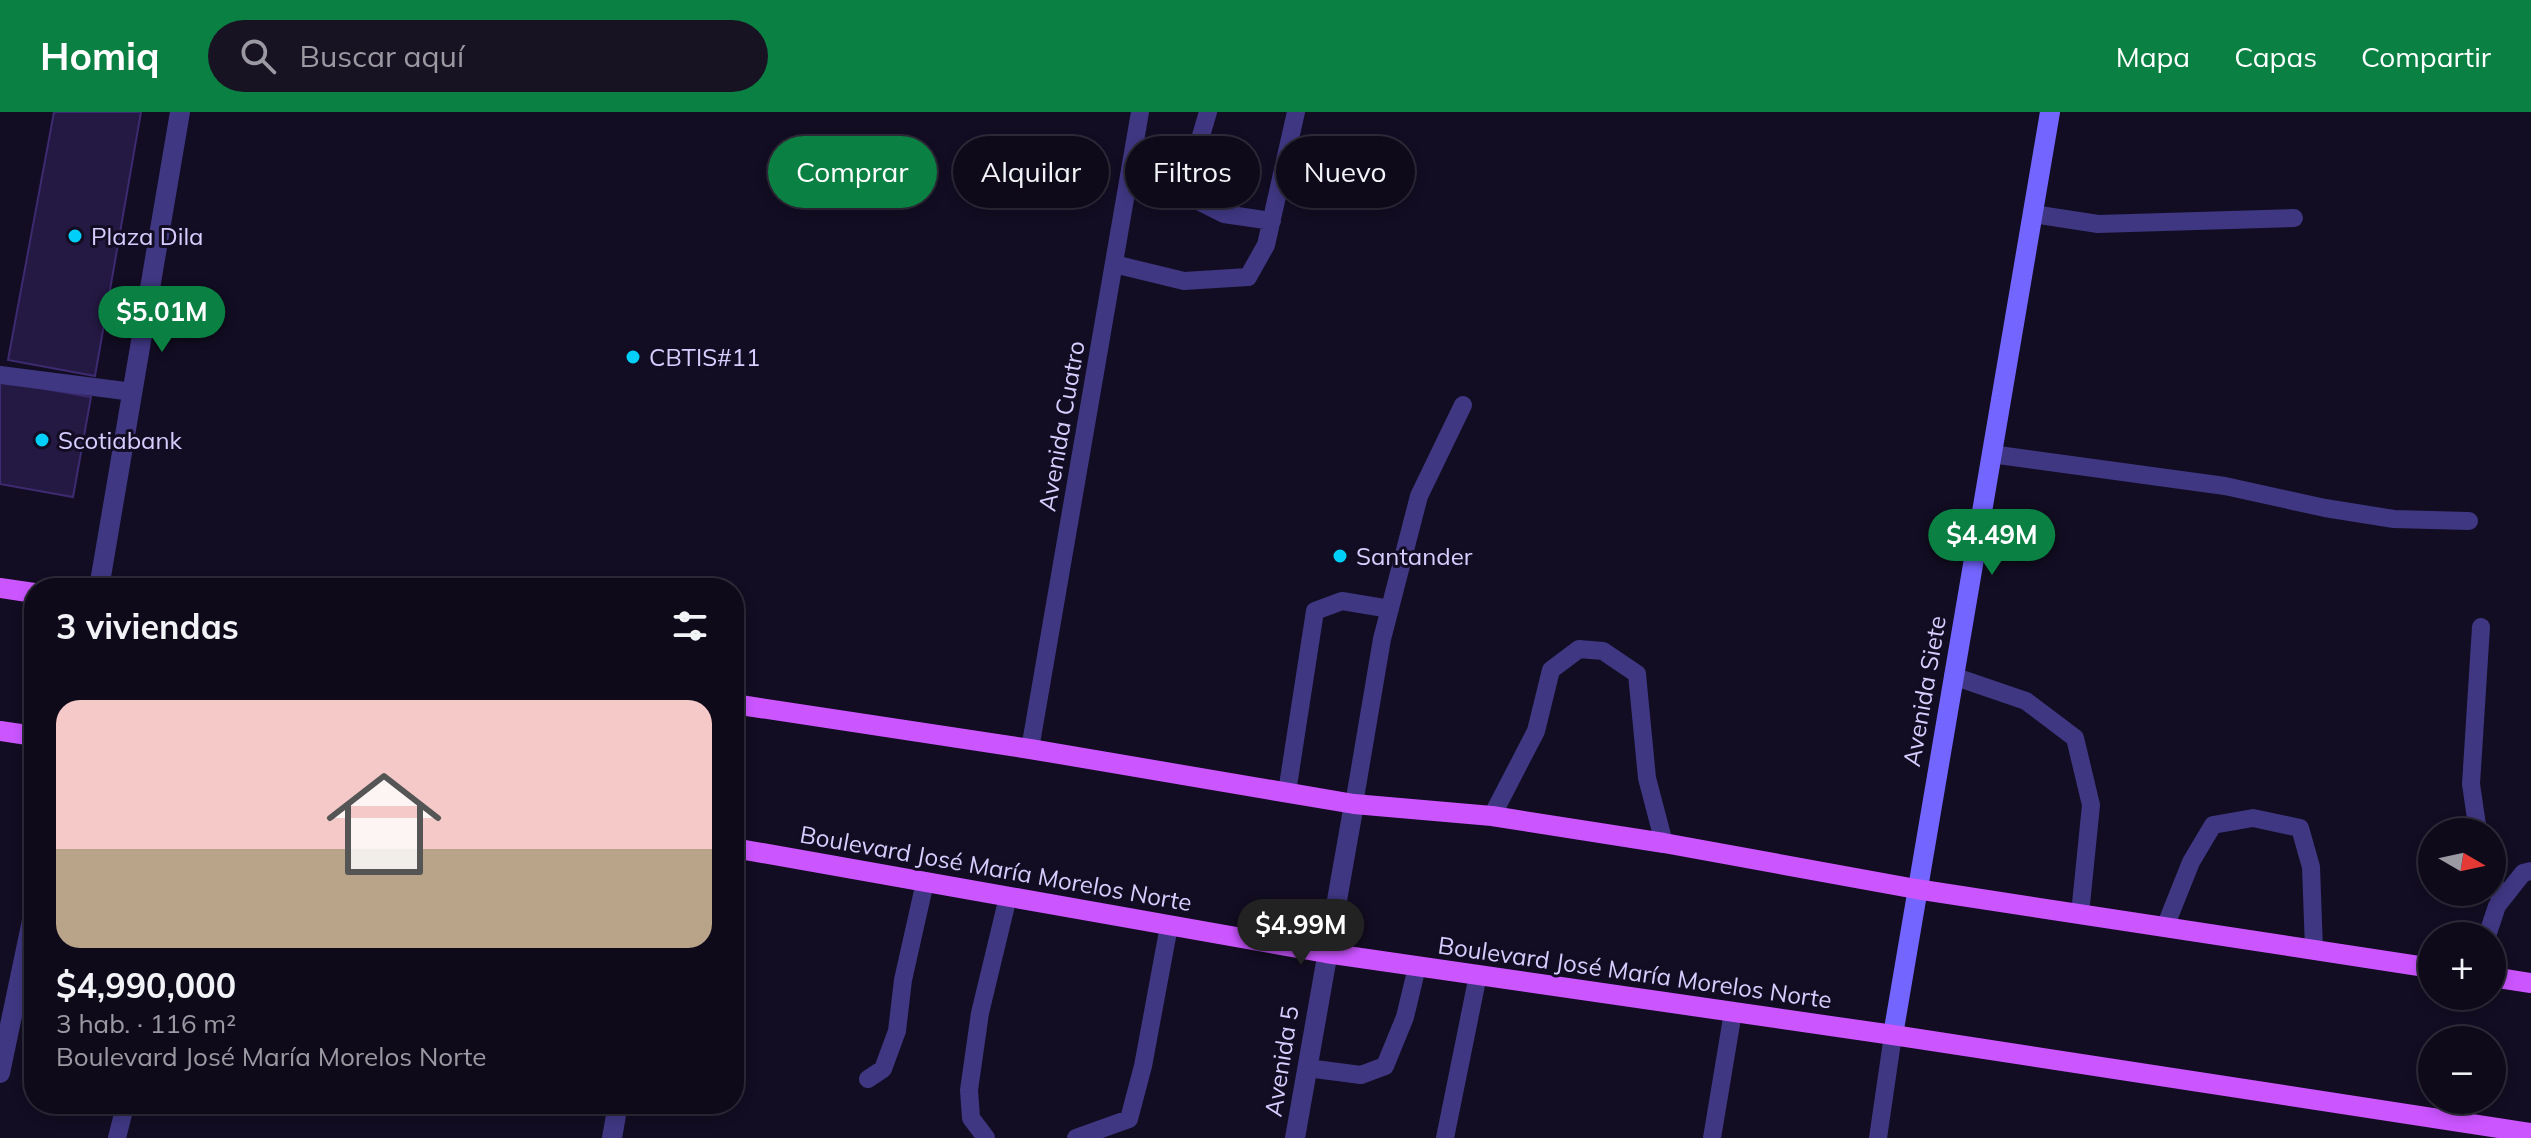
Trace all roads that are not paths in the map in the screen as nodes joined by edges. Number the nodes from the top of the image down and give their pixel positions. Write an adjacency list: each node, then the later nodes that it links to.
1 (180, 112): 11 (street)
2 (1140, 112): 9 (lane, Avenida Cuatro)
3 (1208, 112): 8 (lane)
4 (1296, 112): 8 (lane)
5 (2050, 112): 6 (street, Avenida Siete)
6 (2033, 214): 7 (lane); 13 (street, Avenida Siete)
7 (2294, 218)
8 (1272, 221): 9 (lane)
9 (1114, 264): 24 (lane, Avenida Cuatro)
10 (0, 375): 11 (lane)
11 (133, 392): 15 (street)
12 (1463, 405): 18 (lane)
13 (1991, 454): 14 (lane); 20 (street, Avenida Siete)
14 (2469, 521)
15 (101, 578)
16 (0, 588): 17 (main road)
17 (24, 592)
18 (1390, 609): 25 (lane); 26 (lane)
19 (2481, 627): 28 (lane)
20 (1953, 676): 33 (street, Avenida Siete); 36 (lane)
21 (744, 706): 24 (main road)
22 (0, 731): 23 (main road)
23 (24, 735)
24 (1030, 749): 25 (main road)
25 (1287, 792): 26 (main road)
26 (1354, 804): 27 (main road); 40 (street, Avenida 5)
27 (1492, 816): 29 (main road); 29 (lane)
28 (2476, 818)
29 (1664, 843): 33 (main road)
30 (744, 850): 32 (main road, Boulevard José María Morelos Norte)
31 (2531, 871): 34 (lane)
32 (925, 882): 35 (main road, Boulevard José María Morelos Norte); 51 (lane)
33 (1916, 889): 36 (main road); 48 (street, Avenida Siete)
34 (2506, 895)
35 (1008, 897): 37 (main road, Boulevard José María Morelos Norte); 58 (lane)
36 (2080, 914): 38 (main road)
37 (1169, 926): 40 (main road, Boulevard José María Morelos Norte); 59 (lane)
38 (2165, 927): 39 (main road); 39 (lane)
39 (2314, 949): 42 (main road)
40 (1326, 953): 43 (main road, Boulevard José María Morelos Norte); 49 (street, Avenida 5)
41 (24, 959): 50 (street)
42 (2418, 966)
43 (1417, 967): 44 (main road, Boulevard José María Morelos Norte); 49 (lane)
44 (1478, 975): 47 (main road, Boulevard José María Morelos Norte); 61 (lane)
45 (2506, 979): 46 (main road)
46 (2531, 983)
47 (1733, 1012): 48 (main road, Boulevard José María Morelos Norte); 62 (lane)
48 (1893, 1035): 54 (main road, Boulevard José María Morelos Norte); 63 (lane, Avenida Siete)
49 (1307, 1068): 60 (street, Avenida 5)
50 (0, 1073)
51 (868, 1079)
52 (123, 1114): 56 (lane)
53 (616, 1114): 57 (street)
54 (2465, 1130): 55 (main road, Boulevard José María Morelos Norte)
55 (2531, 1133)
56 (117, 1138)
57 (612, 1138)
58 (986, 1138)
59 (1076, 1138)
60 (1295, 1138)
61 (1445, 1138)
62 (1712, 1138)
63 (1878, 1138)

